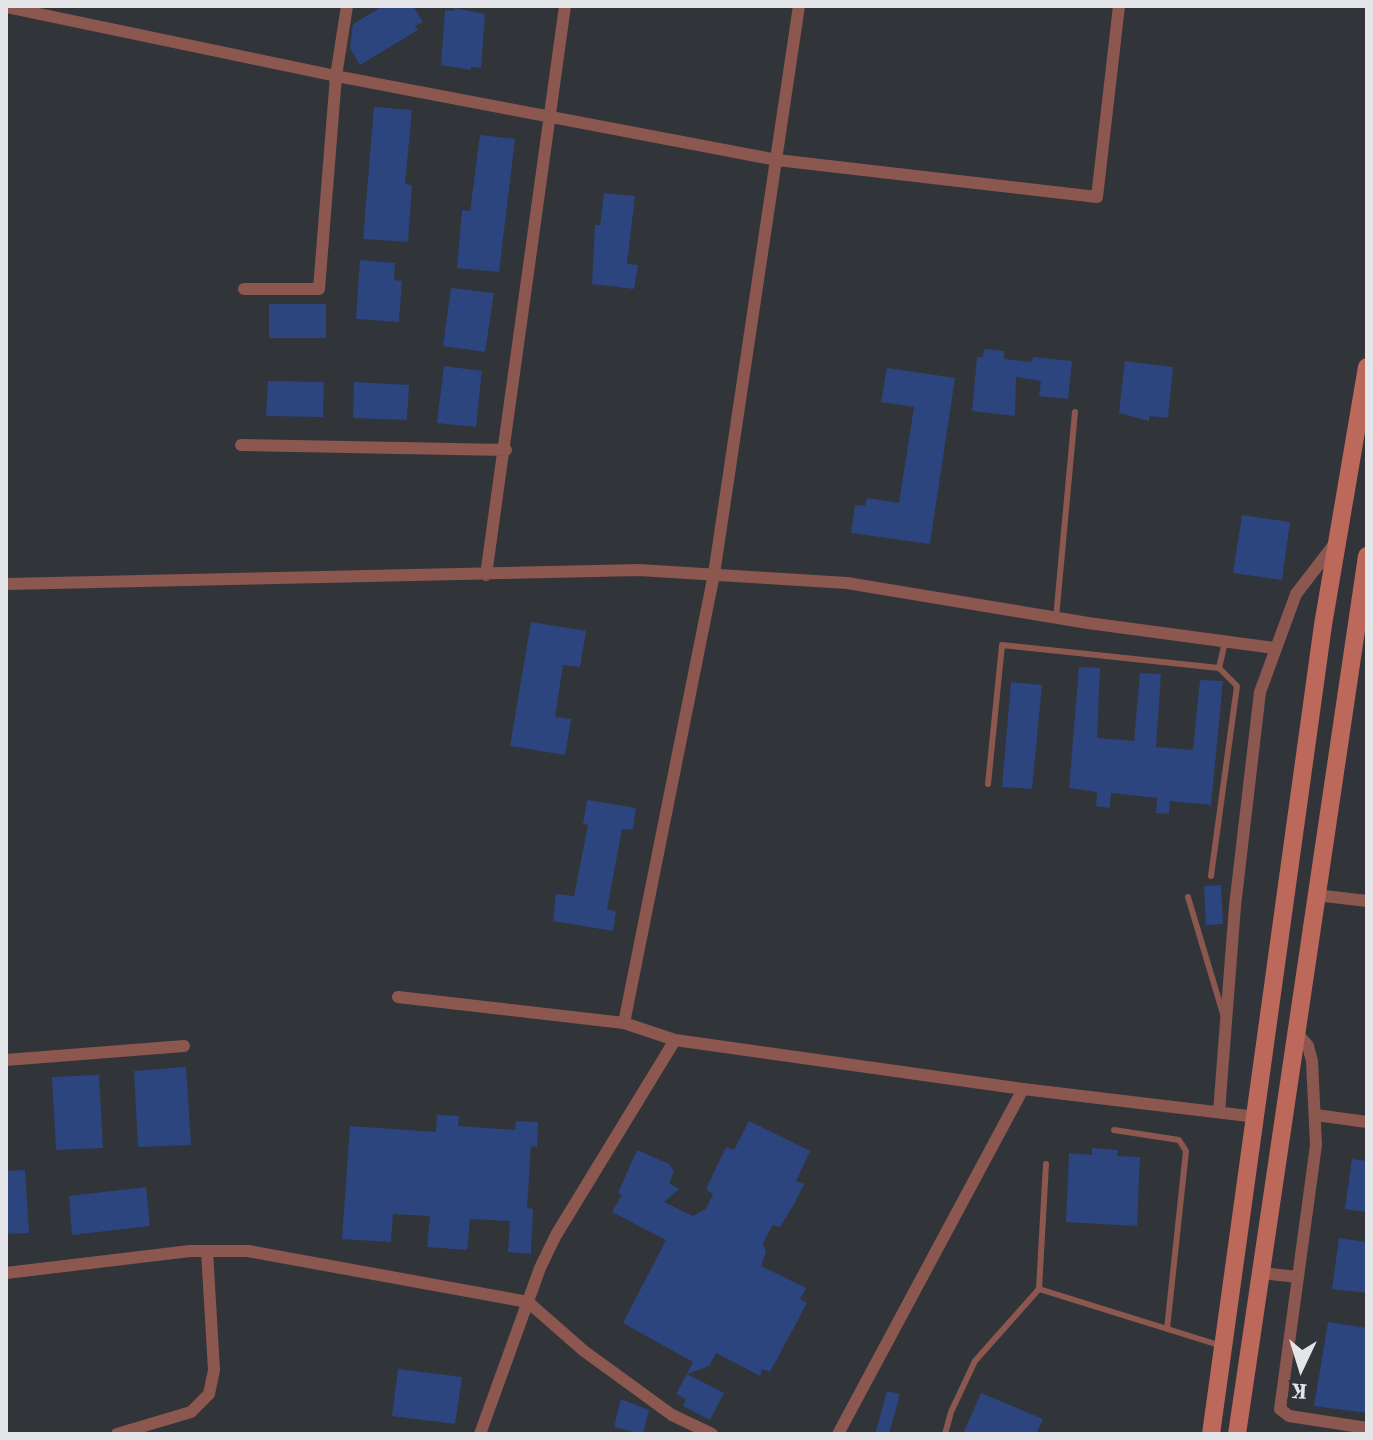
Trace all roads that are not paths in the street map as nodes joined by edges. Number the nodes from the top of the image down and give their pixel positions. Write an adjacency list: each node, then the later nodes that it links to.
1 (347, 6): 6 (street)
2 (565, 6): 7 (street)
3 (799, 6): 8 (street)
4 (1119, 6): 8 (street)
5 (6, 7): 6 (street)
6 (336, 76): 7 (street); 9 (street)
7 (551, 116): 8 (street); 13 (street)
8 (777, 160): 16 (street)
9 (244, 289)
10 (1367, 367): 14 (main road)
11 (1075, 412): 19 (lane)
12 (241, 445): 13 (street)
13 (506, 450): 17 (street)
14 (1338, 540): 21 (street); 38 (main road)
15 (1367, 556): 25 (main road)
16 (714, 574): 17 (street); 19 (street); 29 (street)
17 (486, 575): 18 (street)
18 (6, 584)
19 (1056, 618): 20 (street)
20 (1225, 642): 21 (street); 22 (lane)
21 (1274, 648): 30 (street)
22 (1219, 668): 23 (lane); 24 (lane)
23 (988, 784)
24 (1211, 876)
25 (1316, 895): 27 (street); 31 (main road)
26 (1188, 897): 30 (lane)
27 (1367, 901)
28 (398, 997): 29 (street)
29 (624, 1023): 32 (street)
30 (1226, 1025): 36 (street)
31 (1296, 1032): 37 (street); 44 (main road)
32 (675, 1040): 35 (street); 47 (street)
33 (184, 1046): 34 (street)
34 (6, 1060)
35 (1023, 1089): 36 (street); 54 (street)
36 (1219, 1112): 38 (street)
37 (1316, 1115): 39 (street); 45 (street)
38 (1257, 1117): 49 (main road)
39 (1367, 1122)
40 (1114, 1130): 48 (lane)
41 (1046, 1164): 46 (lane)
42 (207, 1251): 43 (street); 47 (street); 51 (street)
43 (6, 1273)
44 (1261, 1273): 45 (street); 57 (main road)
45 (1298, 1277): 50 (street)
46 (1039, 1289): 48 (lane); 55 (lane)
47 (528, 1302): 52 (street); 53 (street)
48 (1167, 1329): 49 (lane)
49 (1225, 1347): 56 (main road)
50 (1367, 1428)
51 (117, 1434)
52 (480, 1434)
53 (712, 1434)
54 (838, 1434)
55 (945, 1434)
56 (1211, 1434)
57 (1237, 1434)

